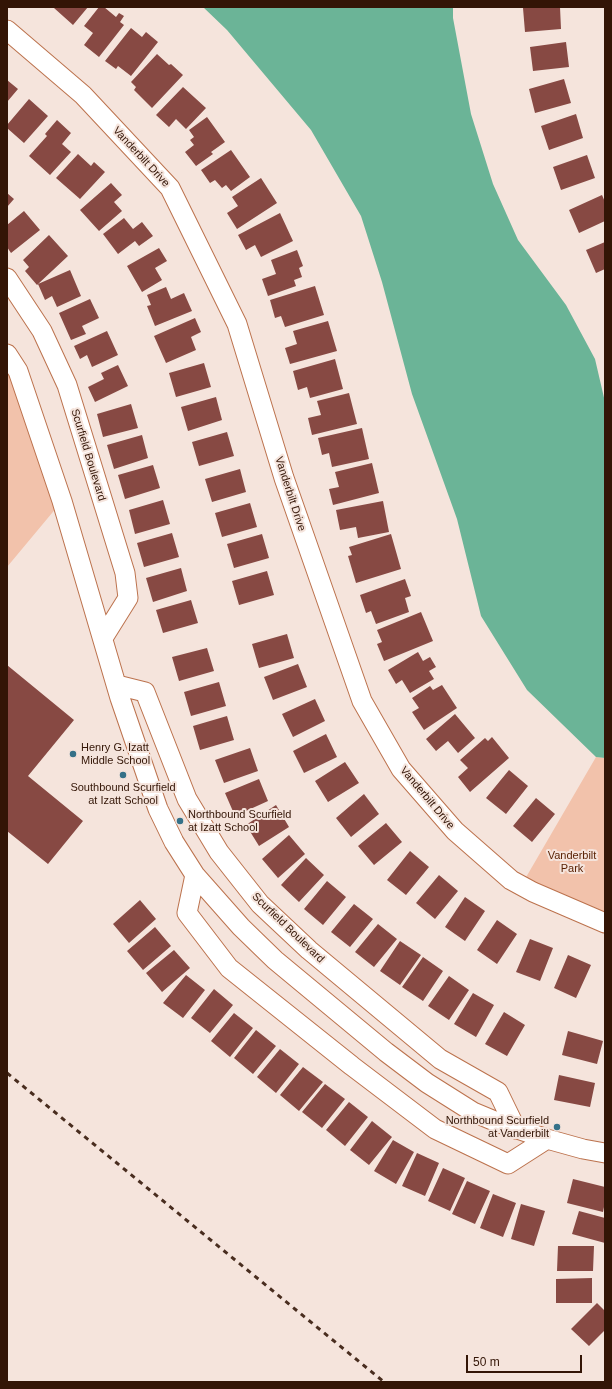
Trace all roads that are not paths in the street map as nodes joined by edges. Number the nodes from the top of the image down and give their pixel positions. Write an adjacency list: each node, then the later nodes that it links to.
1 (7, 30): 7 (street, Vanderbilt Drive)
2 (7, 278): 4 (street, Scurfield Boulevard)
3 (7, 354): 4 (street)
4 (103, 638): 5 (street)
5 (117, 685): 6 (street); 8 (street, Scurfield Boulevard)
6 (195, 874): 8 (street); 9 (street)
7 (605, 923)
8 (516, 1129): 9 (street)
9 (547, 1139): 10 (street)
10 (605, 1153)

